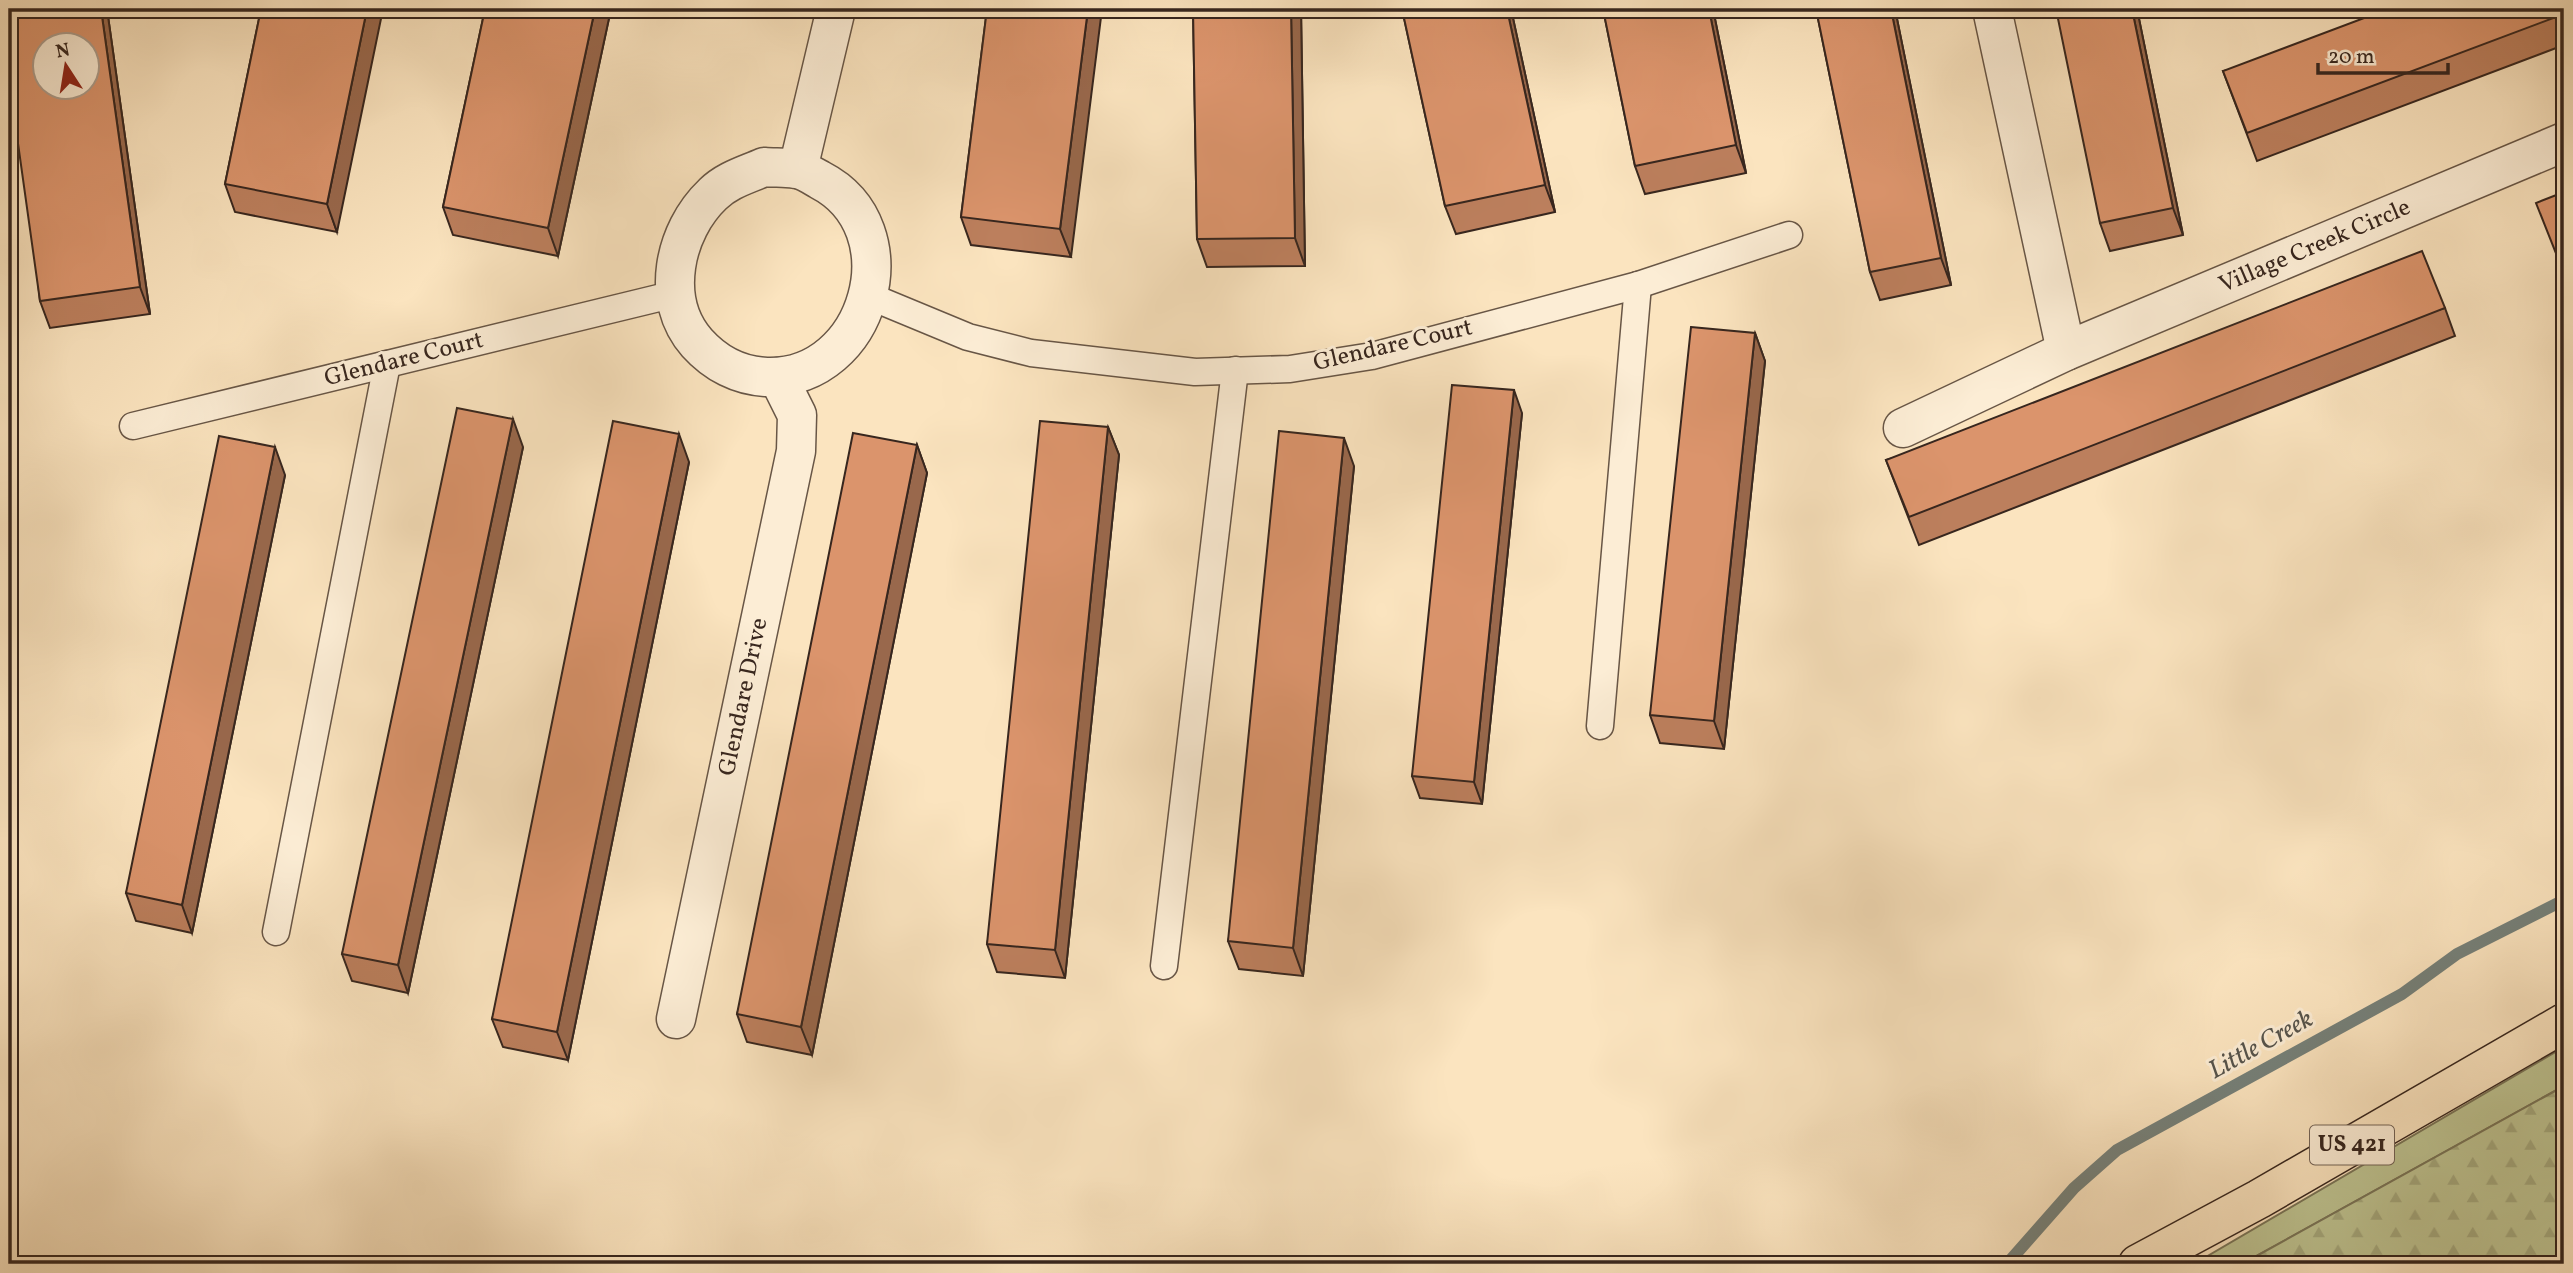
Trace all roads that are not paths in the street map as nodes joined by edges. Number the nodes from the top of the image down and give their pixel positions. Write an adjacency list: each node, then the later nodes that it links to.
1 (836, 9): 4 (street)
2 (1992, 9): 9 (street)
3 (2564, 142): 9 (street, Village Creek Circle)
4 (798, 169): 7 (street); 8 (street)
5 (1789, 235): 6 (lane, Glendare Court)
6 (1638, 285): 11 (lane, Glendare Court); 15 (lane)
7 (676, 294): 10 (lane, Glendare Court); 12 (street)
8 (869, 296): 11 (lane, Glendare Court); 12 (street)
9 (2066, 351): 14 (street, Village Creek Circle)
10 (387, 364): 13 (lane, Glendare Court); 16 (lane)
11 (1235, 370): 17 (lane)
12 (778, 377): 18 (street, Glendare Drive)
13 (133, 426)
14 (1903, 428)
15 (1600, 726)
16 (276, 932)
17 (1164, 966)
18 (676, 1019)
19 (2564, 1023): 20 (highway, US 421)
20 (2138, 1264)

